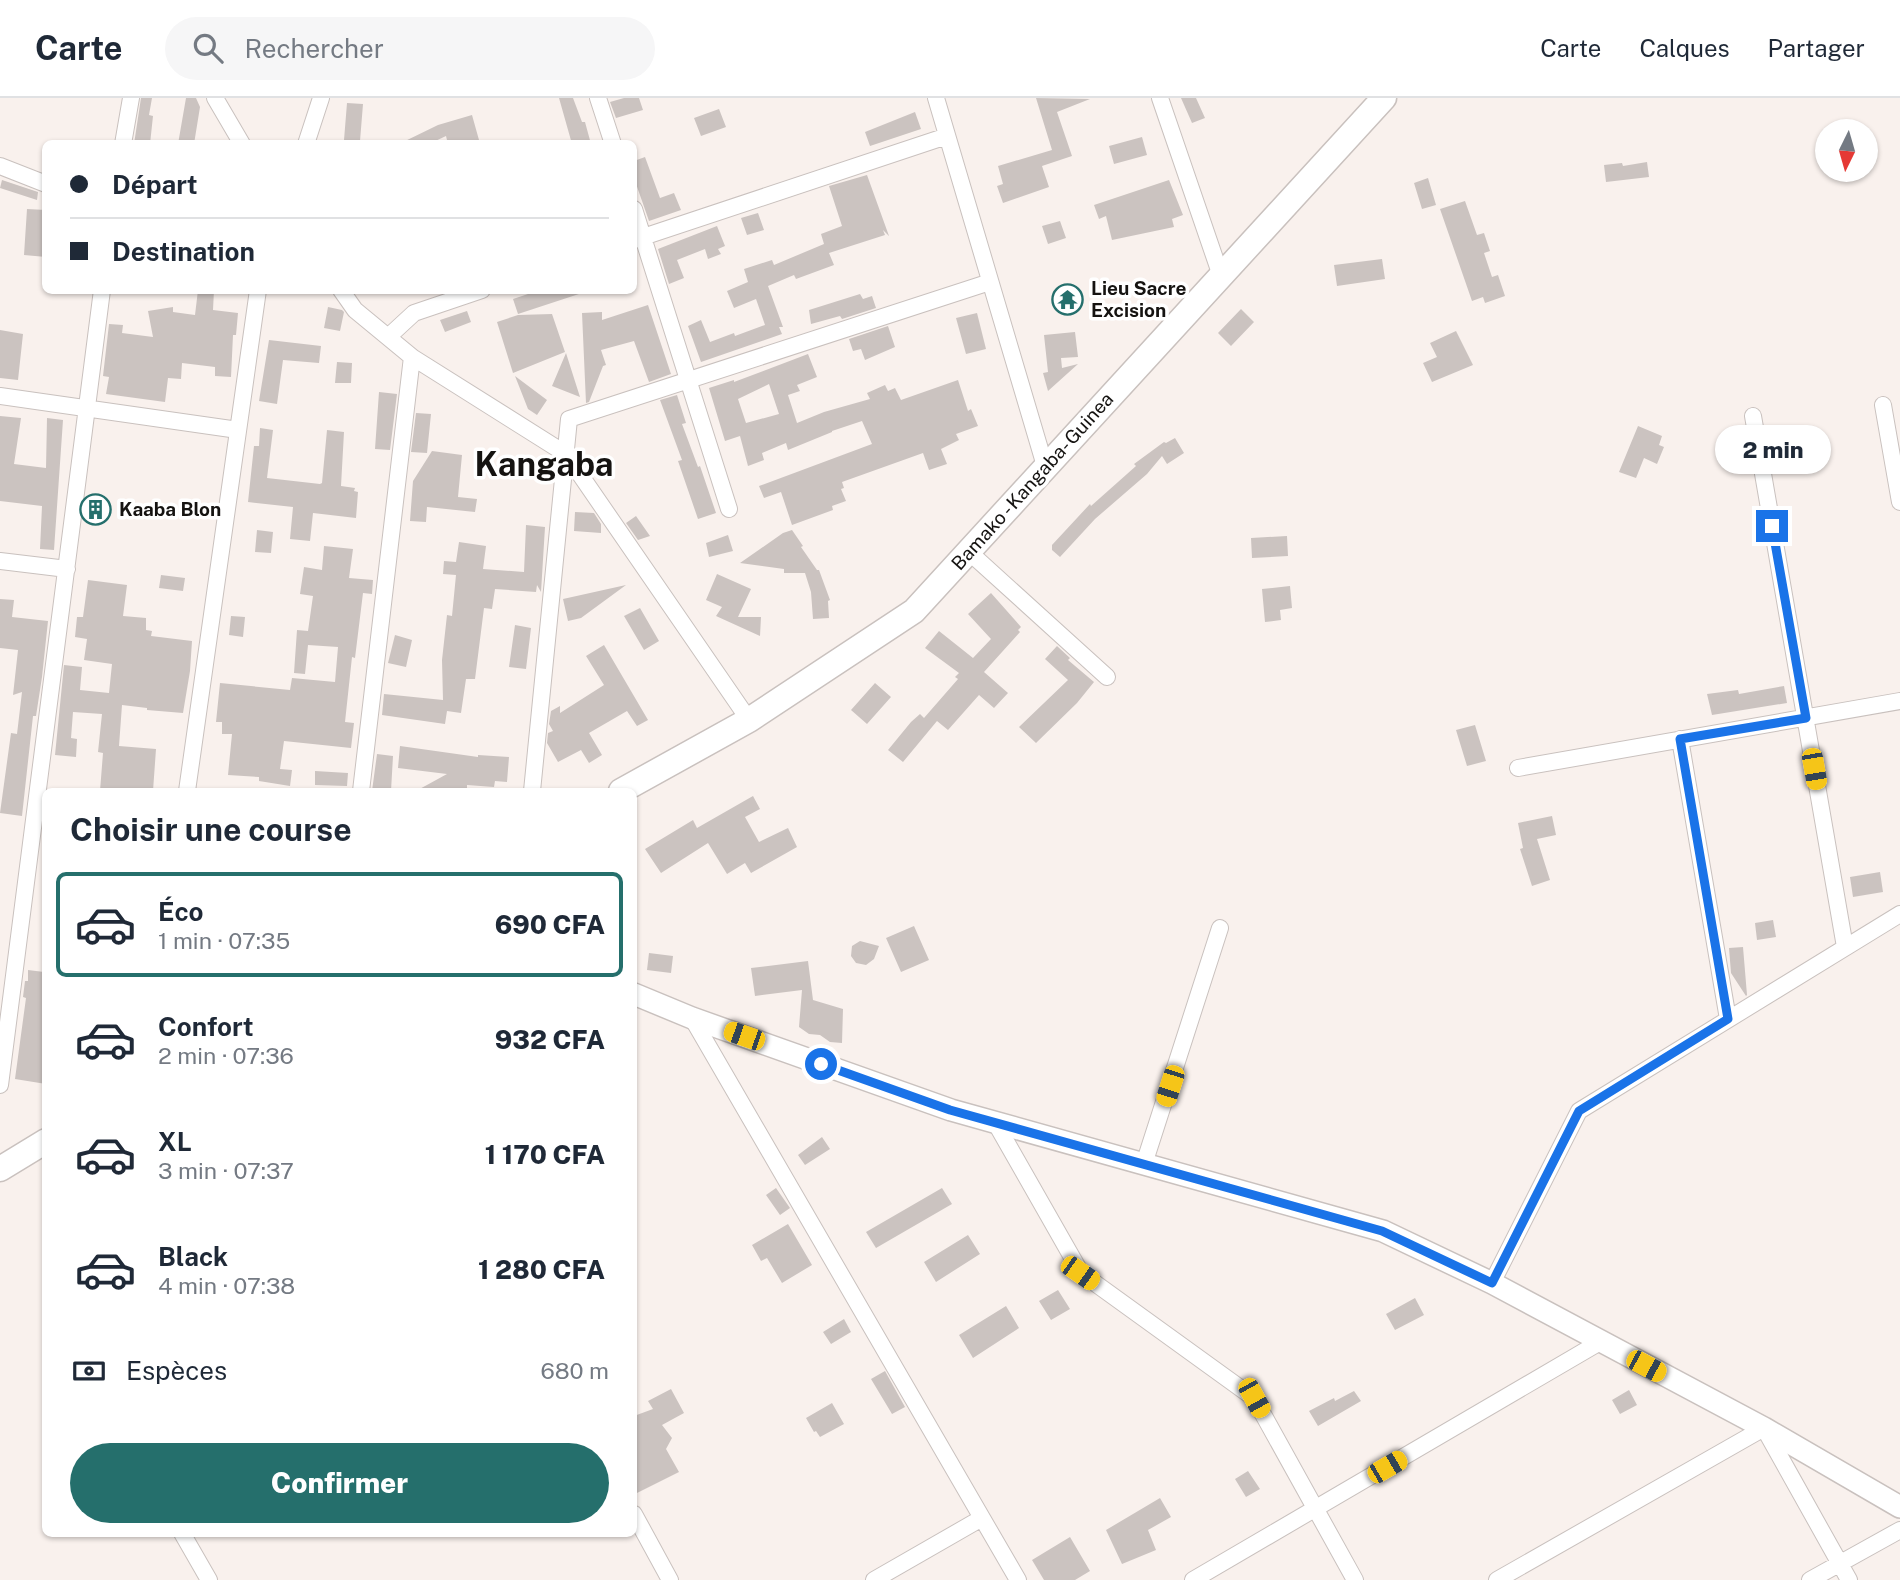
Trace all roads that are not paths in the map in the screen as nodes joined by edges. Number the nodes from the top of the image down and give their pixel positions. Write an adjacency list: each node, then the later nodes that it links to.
1 (131, 98): 9 (street)
2 (215, 98): 10 (street)
3 (321, 98): 11 (street)
4 (598, 98): 12 (street)
5 (936, 98): 8 (street)
6 (1160, 98): 16 (street)
7 (1384, 98): 16 (main road, Bamako - Kangaba- Guinea)
8 (947, 136): 15 (street); 17 (street)
9 (124, 140)
10 (240, 140)
11 (307, 140)
12 (612, 140)
13 (0, 166): 14 (street)
14 (42, 182)
15 (638, 239): 24 (street)
16 (1221, 276): 31 (main road, Bamako - Kangaba- Guinea)
17 (990, 282): 24 (street); 31 (street)
18 (102, 294): 27 (street)
19 (257, 294): 29 (street)
20 (344, 294): 22 (street)
21 (470, 294): 22 (street)
22 (388, 337): 23 (street)
23 (412, 357): 30 (street); 44 (street)
24 (688, 380): 30 (street); 33 (street)
25 (0, 396): 27 (street)
26 (1882, 405): 32 (street)
27 (88, 408): 29 (street); 36 (street)
28 (1753, 416): 39 (street)
29 (238, 430): 43 (street)
30 (566, 454): 40 (street); 45 (street)
31 (1045, 466): 34 (main road, Bamako - Kangaba- Guinea)
32 (1900, 502)
33 (729, 509)
34 (968, 551): 37 (street); 40 (main road, Bamako - Kangaba- Guinea)
35 (0, 561): 36 (street)
36 (67, 569): 53 (street)
37 (1107, 677)
38 (1900, 701): 39 (street)
39 (1806, 718): 41 (street); 49 (street)
40 (749, 720): 46 (main road, Bamako - Kangaba- Guinea)
41 (1680, 739): 42 (street); 52 (street)
42 (1518, 768)
43 (187, 788)
44 (361, 788)
45 (532, 788)
46 (626, 788)
47 (1900, 914): 49 (street)
48 (1220, 928): 56 (street)
49 (1845, 947): 52 (street)
50 (637, 995): 51 (street)
51 (692, 1018): 54 (street); 63 (street)
52 (1728, 1019): 58 (street)
53 (0, 1085)
54 (995, 1122): 56 (street); 62 (street)
55 (42, 1143): 57 (main road)
56 (1144, 1164): 58 (street)
57 (0, 1169)
58 (1492, 1283): 59 (street)
59 (1600, 1342): 60 (street); 62 (street)
60 (1763, 1428): 61 (street); 67 (street); 74 (street)
61 (1900, 1507)
62 (1315, 1508): 72 (street); 73 (street)
63 (982, 1518): 70 (street); 71 (street)
64 (637, 1520): 69 (street)
65 (1900, 1530): 67 (street)
66 (184, 1537): 68 (street)
67 (1840, 1563): 75 (street); 76 (street)
68 (209, 1580)
69 (670, 1580)
70 (874, 1580)
71 (1018, 1580)
72 (1193, 1580)
73 (1355, 1580)
74 (1497, 1580)
75 (1810, 1580)
76 (1849, 1580)

